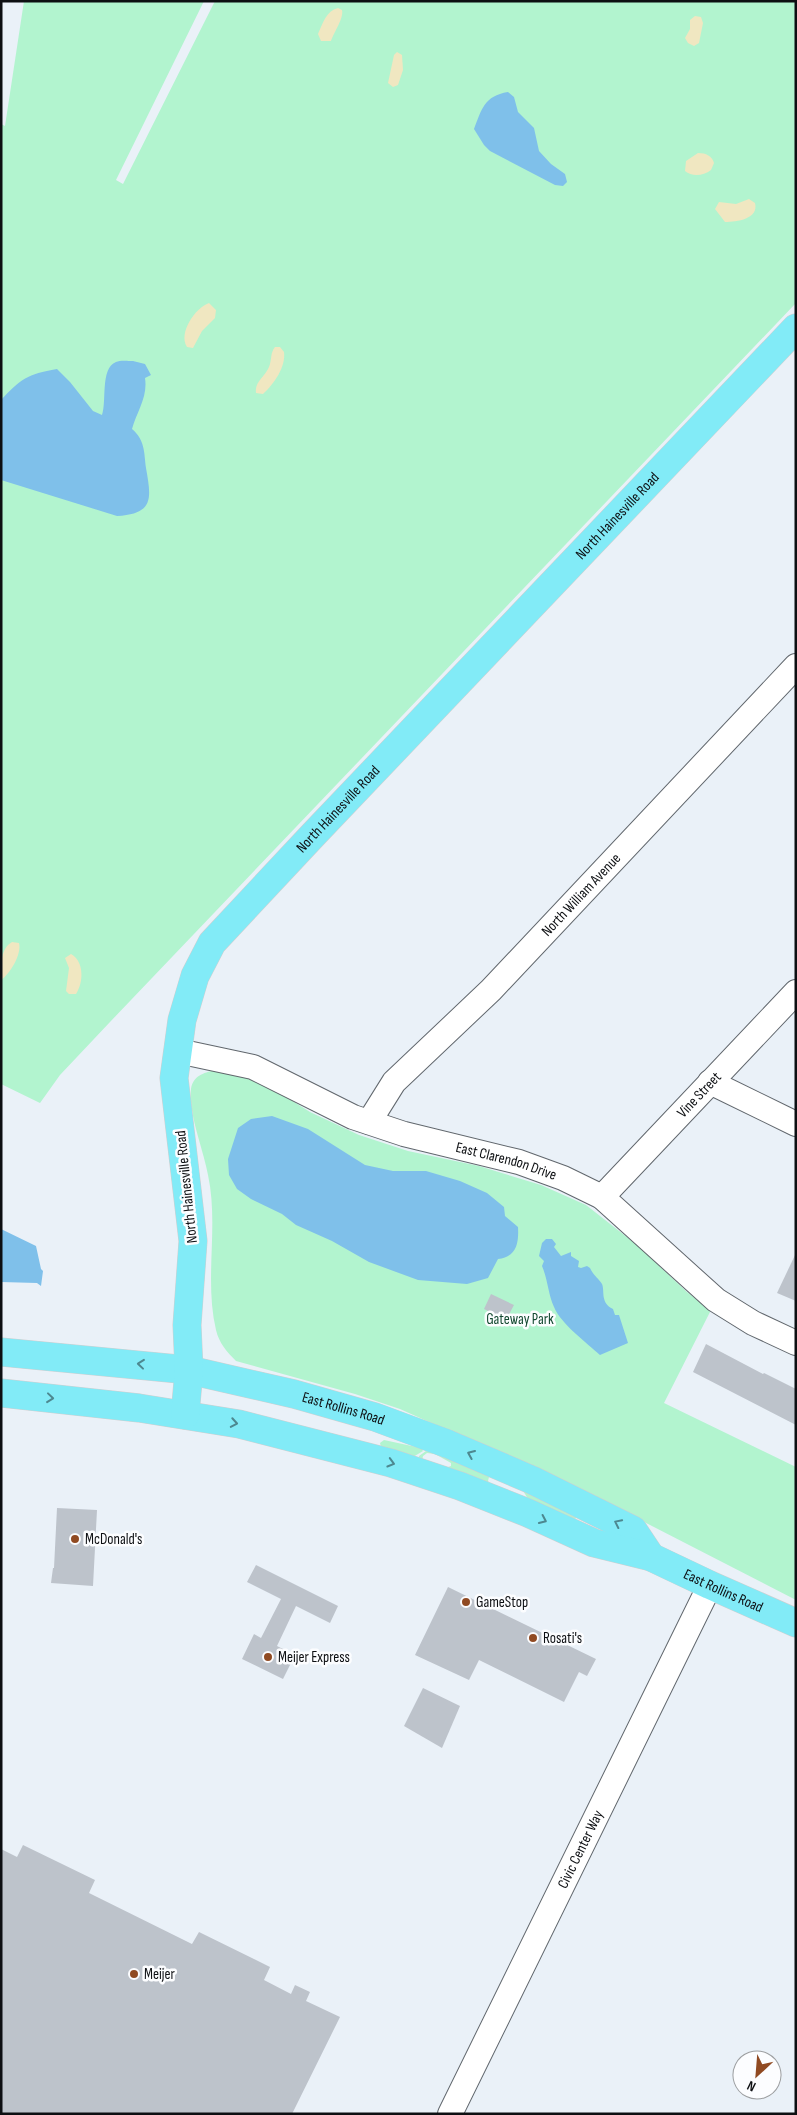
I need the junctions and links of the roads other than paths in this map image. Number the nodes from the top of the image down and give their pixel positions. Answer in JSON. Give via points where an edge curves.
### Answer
{"nodes":[{"id":1,"x":796,"y":328,"type":"edge"},
{"id":2,"x":796,"y":666,"type":"edge"},
{"id":3,"x":786,"y":691,"type":"edge"},
{"id":4,"x":796,"y":992,"type":"edge"},
{"id":5,"x":178,"y":1051,"type":"junction"},
{"id":6,"x":710,"y":1082,"type":"junction"},
{"id":7,"x":368,"y":1122,"type":"junction"},
{"id":8,"x":796,"y":1124,"type":"edge"},
{"id":9,"x":602,"y":1197,"type":"junction"},
{"id":10,"x":796,"y":1343,"type":"edge"},
{"id":11,"x":1,"y":1352,"type":"edge"},
{"id":12,"x":190,"y":1370,"type":"junction"},
{"id":13,"x":1,"y":1393,"type":"edge"},
{"id":14,"x":185,"y":1415,"type":"junction"},
{"id":15,"x":651,"y":1557,"type":"junction"},
{"id":16,"x":710,"y":1585,"type":"junction"},
{"id":17,"x":796,"y":1623,"type":"edge"},
{"id":18,"x":450,"y":2114,"type":"edge"}],
"edges":[{"from":1,"to":5,"type":"main road","name":"North Hainesville Road","via":[[212,944],[195,976],[182,1020]]},
{"from":2,"to":3,"type":"street","name":"North William Avenue"},
{"from":3,"to":7,"type":"street","name":"North William Avenue","via":[[491,990],[394,1082]]},
{"from":4,"to":6,"type":"street","name":"Vine Street"},
{"from":5,"to":7,"type":"street","name":"East Clarendon Drive","via":[[252,1067]]},
{"from":5,"to":12,"type":"main road","name":"North Hainesville Road","via":[[174,1078],[193,1241],[187,1325]]},
{"from":6,"to":8,"type":"street"},
{"from":6,"to":9,"type":"street","name":"Vine Street"},
{"from":7,"to":9,"type":"street","name":"East Clarendon Drive","via":[[519,1162]]},
{"from":9,"to":10,"type":"street","name":"East Clarendon Drive","via":[[716,1300],[753,1323]]},
{"from":12,"to":11,"type":"main road","name":"East Rollins Road","one_way":true},
{"from":12,"to":14,"type":"main road","name":"North Hainesville Road"},
{"from":15,"to":12,"type":"main road","name":"East Rollins Road","one_way":true,"via":[[633,1530],[532,1480],[448,1444],[352,1410]]},
{"from":13,"to":14,"type":"main road","name":"East Rollins Road","one_way":true},
{"from":14,"to":15,"type":"main road","name":"East Rollins Road","one_way":true,"via":[[239,1424],[391,1463],[528,1513],[594,1544]]},
{"from":15,"to":16,"type":"main road","name":"East Rollins Road"},
{"from":16,"to":17,"type":"main road","name":"East Rollins Road"},
{"from":16,"to":18,"type":"street","name":"Civic Center Way"}]}
